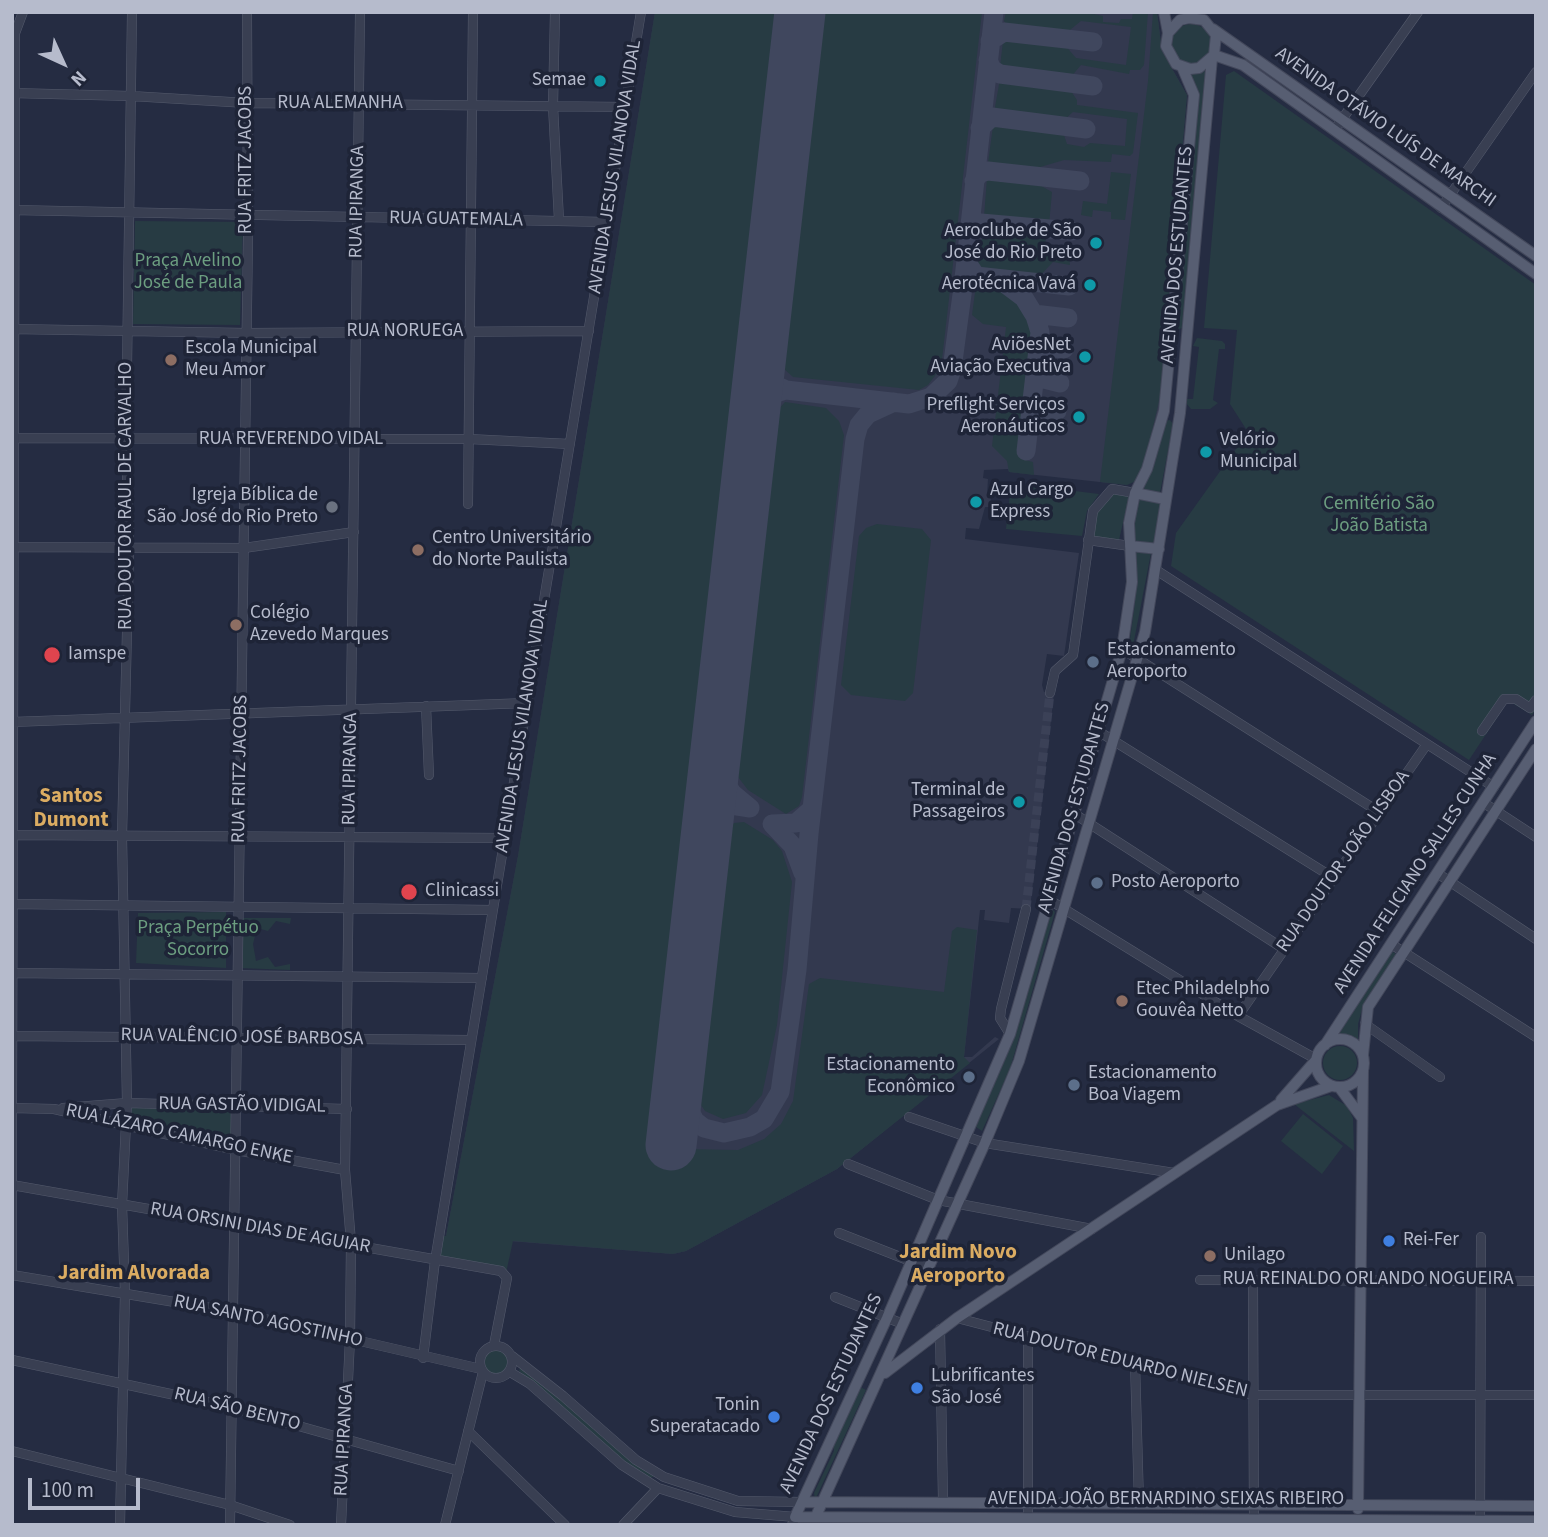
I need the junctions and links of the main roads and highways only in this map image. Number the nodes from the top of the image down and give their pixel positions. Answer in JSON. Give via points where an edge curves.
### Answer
{"nodes":[{"id":1,"x":1164,"y":12,"type":"edge"},
{"id":2,"x":1195,"y":15,"type":"edge"},
{"id":3,"x":1213,"y":29,"type":"junction"},
{"id":4,"x":1168,"y":33,"type":"junction"},
{"id":5,"x":1213,"y":57,"type":"junction"},
{"id":6,"x":1182,"y":67,"type":"junction"},
{"id":7,"x":1509,"y":237,"type":"junction"},
{"id":8,"x":1500,"y":249,"type":"junction"},
{"id":9,"x":1536,"y":256,"type":"edge"},
{"id":10,"x":1536,"y":274,"type":"edge"},
{"id":11,"x":1171,"y":333,"type":"junction"},
{"id":12,"x":1188,"y":335,"type":"junction"},
{"id":13,"x":1164,"y":411,"type":"junction"},
{"id":14,"x":1180,"y":413,"type":"junction"},
{"id":15,"x":1135,"y":493,"type":"junction"},
{"id":16,"x":1165,"y":499,"type":"junction"},
{"id":17,"x":1130,"y":546,"type":"junction"},
{"id":18,"x":1159,"y":549,"type":"junction"},
{"id":19,"x":1536,"y":721,"type":"edge"},
{"id":20,"x":1532,"y":736,"type":"edge"},
{"id":21,"x":1536,"y":749,"type":"edge"},
{"id":22,"x":1325,"y":1045,"type":"junction"},
{"id":23,"x":1363,"y":1055,"type":"junction"},
{"id":24,"x":1316,"y":1059,"type":"junction"},
{"id":25,"x":1363,"y":1071,"type":"junction"},
{"id":26,"x":1335,"y":1086,"type":"junction"},
{"id":27,"x":1277,"y":1105,"type":"junction"},
{"id":28,"x":1362,"y":1118,"type":"junction"},
{"id":29,"x":894,"y":1342,"type":"junction"},
{"id":30,"x":922,"y":1342,"type":"junction"},
{"id":31,"x":858,"y":1381,"type":"junction"},
{"id":32,"x":877,"y":1383,"type":"junction"},
{"id":33,"x":802,"y":1502,"type":"junction"},
{"id":34,"x":822,"y":1503,"type":"junction"},
{"id":35,"x":1358,"y":1504,"type":"junction"},
{"id":36,"x":1536,"y":1506,"type":"edge"},
{"id":37,"x":814,"y":1520,"type":"edge"},
{"id":38,"x":914,"y":1520,"type":"edge"},
{"id":39,"x":794,"y":1521,"type":"edge"},
{"id":40,"x":1028,"y":1521,"type":"edge"},
{"id":41,"x":1137,"y":1521,"type":"edge"},
{"id":42,"x":1254,"y":1521,"type":"edge"},
{"id":43,"x":1536,"y":1521,"type":"edge"},
{"id":44,"x":1358,"y":1522,"type":"edge"},
{"id":45,"x":1442,"y":1523,"type":"edge"},
{"id":46,"x":1517,"y":1523,"type":"edge"}],
"edges":[{"from":1,"to":4,"type":"main road"},
{"from":2,"to":3,"type":"main road"},
{"from":2,"to":4,"type":"main road","via":[[1180,20]]},
{"from":3,"to":5,"type":"main road","via":[[1217,42]]},
{"from":3,"to":7,"type":"main road","name":"AVENIDA OTÁVIO LUÍS DE MARCHI"},
{"from":4,"to":6,"type":"main road","via":[[1168,53]]},
{"from":5,"to":6,"type":"main road","via":[[1199,68]]},
{"from":5,"to":8,"type":"main road","name":"AVENIDA OTÁVIO LUÍS DE MARCHI","via":[[1243,65]]},
{"from":5,"to":12,"type":"main road","name":"AVENIDA DOS ESTUDANTES"},
{"from":6,"to":11,"type":"main road","name":"AVENIDA DOS ESTUDANTES","via":[[1194,95]]},
{"from":7,"to":8,"type":"main road"},
{"from":7,"to":9,"type":"main road","name":"AVENIDA OTÁVIO LUÍS DE MARCHI"},
{"from":8,"to":10,"type":"main road","name":"AVENIDA OTÁVIO LUÍS DE MARCHI"},
{"from":11,"to":12,"type":"main road"},
{"from":11,"to":13,"type":"main road","name":"AVENIDA DOS ESTUDANTES"},
{"from":12,"to":14,"type":"main road","name":"AVENIDA DOS ESTUDANTES"},
{"from":13,"to":14,"type":"main road"},
{"from":13,"to":15,"type":"main road","name":"AVENIDA DOS ESTUDANTES"},
{"from":14,"to":16,"type":"main road","name":"AVENIDA DOS ESTUDANTES"},
{"from":15,"to":16,"type":"main road"},
{"from":15,"to":17,"type":"main road","name":"AVENIDA DOS ESTUDANTES"},
{"from":16,"to":18,"type":"main road","name":"AVENIDA DOS ESTUDANTES"},
{"from":17,"to":18,"type":"main road"},
{"from":17,"to":31,"type":"main road","name":"AVENIDA DOS ESTUDANTES","via":[[1132,582],[1122,649],[1010,1034]]},
{"from":18,"to":29,"type":"main road","name":"AVENIDA DOS ESTUDANTES","via":[[1137,658],[1019,1061]]},
{"from":19,"to":20,"type":"main road","name":"AVENIDA FELICIANO SALLES CUNHA"},
{"from":20,"to":22,"type":"main road","name":"AVENIDA FELICIANO SALLES CUNHA"},
{"from":21,"to":23,"type":"main road","name":"AVENIDA FELICIANO SALLES CUNHA","via":[[1368,1007]]},
{"from":22,"to":23,"type":"main road","via":[[1346,1040]]},
{"from":22,"to":24,"type":"main road"},
{"from":23,"to":25,"type":"main road"},
{"from":24,"to":26,"type":"main road","via":[[1319,1075]]},
{"from":24,"to":27,"type":"main road"},
{"from":25,"to":26,"type":"main road","via":[[1354,1083]]},
{"from":25,"to":28,"type":"main road"},
{"from":26,"to":27,"type":"main road"},
{"from":26,"to":28,"type":"main road"},
{"from":27,"to":30,"type":"main road"},
{"from":28,"to":35,"type":"main road"},
{"from":29,"to":30,"type":"main road","via":[[907,1348]]},
{"from":29,"to":32,"type":"main road","name":"AVENIDA DOS ESTUDANTES"},
{"from":30,"to":32,"type":"main road"},
{"from":31,"to":32,"type":"main road"},
{"from":31,"to":33,"type":"main road","name":"AVENIDA DOS ESTUDANTES"},
{"from":32,"to":34,"type":"main road","name":"AVENIDA DOS ESTUDANTES"},
{"from":33,"to":34,"type":"main road","name":"AVENIDA JOÃO BERNARDINO SEIXAS RIBEIRO"},
{"from":33,"to":39,"type":"main road","name":"AVENIDA DOS ESTUDANTES"},
{"from":34,"to":35,"type":"main road","name":"AVENIDA JOÃO BERNARDINO SEIXAS RIBEIRO"},
{"from":34,"to":37,"type":"main road","name":"AVENIDA DOS ESTUDANTES"},
{"from":35,"to":36,"type":"main road","name":"AVENIDA JOÃO BERNARDINO SEIXAS RIBEIRO"},
{"from":35,"to":44,"type":"main road"},
{"from":37,"to":38,"type":"main road","name":"AVENIDA JOÃO BERNARDINO SEIXAS RIBEIRO"},
{"from":37,"to":39,"type":"main road","name":"AVENIDA JOÃO BERNARDINO SEIXAS RIBEIRO"},
{"from":38,"to":40,"type":"main road","name":"AVENIDA JOÃO BERNARDINO SEIXAS RIBEIRO"},
{"from":40,"to":41,"type":"main road","name":"AVENIDA JOÃO BERNARDINO SEIXAS RIBEIRO"},
{"from":41,"to":42,"type":"main road","name":"AVENIDA JOÃO BERNARDINO SEIXAS RIBEIRO"},
{"from":42,"to":44,"type":"main road","name":"AVENIDA JOÃO BERNARDINO SEIXAS RIBEIRO"},
{"from":43,"to":46,"type":"main road","name":"AVENIDA JOÃO BERNARDINO SEIXAS RIBEIRO"},
{"from":44,"to":45,"type":"main road","name":"AVENIDA JOÃO BERNARDINO SEIXAS RIBEIRO"},
{"from":45,"to":46,"type":"main road","name":"AVENIDA JOÃO BERNARDINO SEIXAS RIBEIRO"}]}
